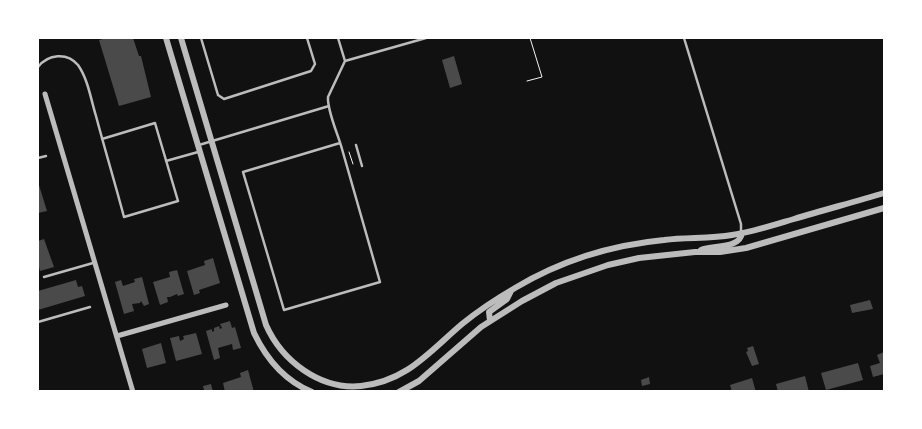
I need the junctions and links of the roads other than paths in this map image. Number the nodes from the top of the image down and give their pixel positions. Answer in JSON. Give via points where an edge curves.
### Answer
{"nodes":[{"id":1,"x":166,"y":38,"type":"edge"},
{"id":2,"x":180,"y":38,"type":"edge"},
{"id":3,"x":201,"y":38,"type":"edge"},
{"id":4,"x":307,"y":38,"type":"edge"},
{"id":5,"x":338,"y":38,"type":"edge"},
{"id":6,"x":426,"y":38,"type":"edge"},
{"id":7,"x":684,"y":38,"type":"edge"},
{"id":8,"x":345,"y":61,"type":"junction"},
{"id":9,"x":38,"y":66,"type":"edge"},
{"id":10,"x":45,"y":94,"type":"dead end"},
{"id":11,"x":329,"y":106,"type":"junction"},
{"id":12,"x":102,"y":139,"type":"junction"},
{"id":13,"x":212,"y":141,"type":"junction"},
{"id":14,"x":340,"y":143,"type":"junction"},
{"id":15,"x":356,"y":145,"type":"dead end"},
{"id":16,"x":198,"y":148,"type":"junction"},
{"id":17,"x":46,"y":156,"type":"dead end"},
{"id":18,"x":38,"y":158,"type":"edge"},
{"id":19,"x":166,"y":161,"type":"junction"},
{"id":20,"x":362,"y":166,"type":"dead end"},
{"id":21,"x":884,"y":193,"type":"edge"},
{"id":22,"x":884,"y":208,"type":"edge"},
{"id":23,"x":742,"y":233,"type":"junction"},
{"id":24,"x":695,"y":252,"type":"junction"},
{"id":25,"x":95,"y":262,"type":"junction"},
{"id":26,"x":44,"y":276,"type":"dead end"},
{"id":27,"x":511,"y":290,"type":"junction"},
{"id":28,"x":226,"y":305,"type":"dead end"},
{"id":29,"x":90,"y":307,"type":"dead end"},
{"id":30,"x":490,"y":321,"type":"junction"},
{"id":31,"x":38,"y":322,"type":"edge"},
{"id":32,"x":117,"y":336,"type":"junction"},
{"id":33,"x":310,"y":390,"type":"edge"},
{"id":34,"x":133,"y":392,"type":"edge"},
{"id":35,"x":399,"y":392,"type":"edge"}],
"edges":[{"from":1,"to":16,"type":"street"},
{"from":2,"to":13,"type":"street"},
{"from":3,"to":4,"type":"lane","via":[[219,96],[224,99],[311,71],[315,64]]},
{"from":5,"to":8,"type":"lane"},
{"from":6,"to":8,"type":"lane"},
{"from":7,"to":23,"type":"lane"},
{"from":8,"to":11,"type":"lane","via":[[328,97]]},
{"from":9,"to":12,"type":"lane","via":[[54,56],[76,63],[86,84]]},
{"from":10,"to":25,"type":"street"},
{"from":11,"to":13,"type":"lane"},
{"from":11,"to":14,"type":"lane"},
{"from":12,"to":19,"type":"lane","via":[[155,123]]},
{"from":12,"to":19,"type":"lane","via":[[124,217],[178,201]]},
{"from":13,"to":16,"type":"lane"},
{"from":13,"to":27,"type":"street","via":[[266,324],[283,352],[313,375],[353,386],[375,384],[396,377],[487,305]]},
{"from":14,"to":14,"type":"lane","via":[[243,172],[284,310],[380,282]]},
{"from":15,"to":20,"type":"lane"},
{"from":16,"to":19,"type":"lane"},
{"from":16,"to":33,"type":"street","via":[[256,336],[272,363]]},
{"from":17,"to":18,"type":"lane"},
{"from":21,"to":23,"type":"street"},
{"from":22,"to":24,"type":"street","via":[[746,248]]},
{"from":23,"to":24,"type":"street","via":[[738,243]]},
{"from":23,"to":27,"type":"street","via":[[663,240],[611,249],[564,264]]},
{"from":24,"to":30,"type":"street","via":[[639,258],[594,269],[547,287]]},
{"from":25,"to":26,"type":"lane"},
{"from":25,"to":32,"type":"street"},
{"from":27,"to":30,"type":"street","via":[[507,299],[489,312]]},
{"from":28,"to":32,"type":"street"},
{"from":29,"to":31,"type":"lane"},
{"from":30,"to":35,"type":"street","via":[[419,381]]},
{"from":32,"to":34,"type":"street"}]}
